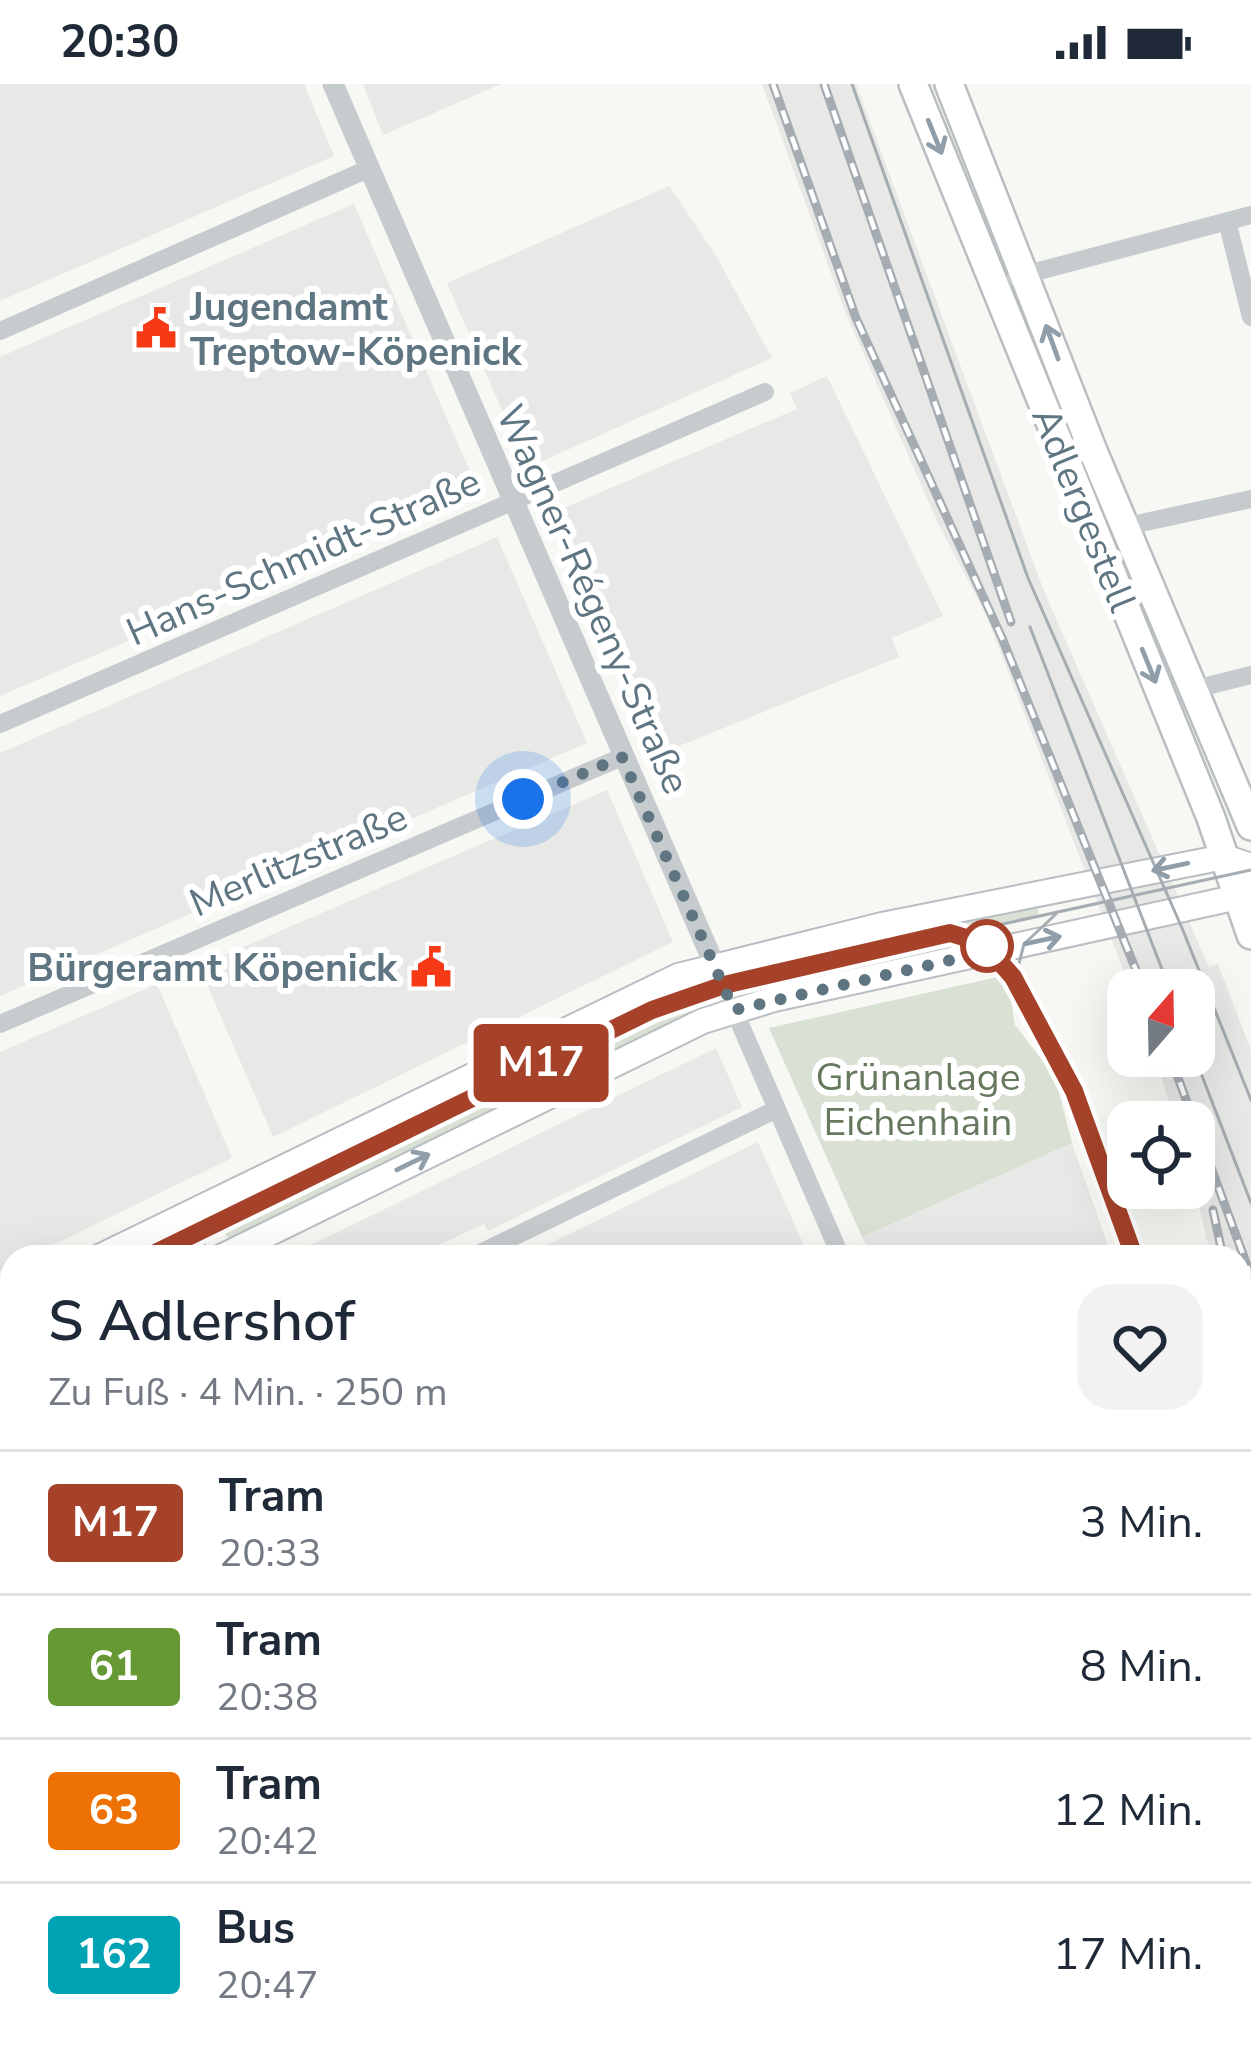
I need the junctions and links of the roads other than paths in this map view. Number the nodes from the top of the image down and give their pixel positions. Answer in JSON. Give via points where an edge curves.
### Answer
{"nodes":[{"id":1,"x":333,"y":84,"type":"edge"},
{"id":2,"x":914,"y":84,"type":"edge"},
{"id":3,"x":950,"y":84,"type":"edge"},
{"id":4,"x":368,"y":169,"type":"junction"},
{"id":5,"x":1251,"y":215,"type":"edge"},
{"id":6,"x":1228,"y":221,"type":"junction"},
{"id":7,"x":1027,"y":274,"type":"junction"},
{"id":8,"x":995,"y":285,"type":"junction"},
{"id":9,"x":1251,"y":317,"type":"edge"},
{"id":10,"x":0,"y":331,"type":"edge"},
{"id":11,"x":765,"y":392,"type":"dead end"},
{"id":12,"x":1251,"y":499,"type":"edge"},
{"id":13,"x":512,"y":501,"type":"junction"},
{"id":14,"x":1123,"y":527,"type":"junction"},
{"id":15,"x":1251,"y":674,"type":"edge"},
{"id":16,"x":1195,"y":689,"type":"junction"},
{"id":17,"x":0,"y":724,"type":"edge"},
{"id":18,"x":622,"y":757,"type":"junction"},
{"id":19,"x":1251,"y":826,"type":"edge"},
{"id":20,"x":1224,"y":857,"type":"junction"},
{"id":21,"x":1251,"y":866,"type":"edge"},
{"id":22,"x":1245,"y":891,"type":"edge"},
{"id":23,"x":1251,"y":935,"type":"edge"},
{"id":24,"x":714,"y":964,"type":"junction"},
{"id":25,"x":734,"y":1010,"type":"junction"},
{"id":26,"x":0,"y":1024,"type":"edge"},
{"id":27,"x":775,"y":1110,"type":"junction"},
{"id":28,"x":181,"y":1217,"type":"junction"},
{"id":29,"x":124,"y":1245,"type":"edge"},
{"id":30,"x":195,"y":1245,"type":"edge"},
{"id":31,"x":246,"y":1245,"type":"edge"},
{"id":32,"x":497,"y":1245,"type":"edge"},
{"id":33,"x":836,"y":1245,"type":"edge"}],
"edges":[{"from":1,"to":4,"type":"street","name":"Wagner-Régeny-Straße"},
{"from":2,"to":8,"type":"main road","name":"Adlergestell","one_way":true},
{"from":3,"to":7,"type":"main road","name":"Adlergestell"},
{"from":4,"to":10,"type":"street"},
{"from":4,"to":13,"type":"street","name":"Wagner-Régeny-Straße"},
{"from":5,"to":6,"type":"street"},
{"from":6,"to":7,"type":"street"},
{"from":6,"to":9,"type":"street"},
{"from":7,"to":8,"type":"street"},
{"from":14,"to":7,"type":"main road","name":"Adlergestell","one_way":true},
{"from":8,"to":20,"type":"main road","name":"Adlergestell","one_way":true},
{"from":11,"to":13,"type":"street","name":"Hans-Schmidt-Straße"},
{"from":12,"to":14,"type":"street"},
{"from":13,"to":17,"type":"street","name":"Hans-Schmidt-Straße"},
{"from":13,"to":18,"type":"street","name":"Wagner-Régeny-Straße"},
{"from":14,"to":16,"type":"main road","name":"Adlergestell"},
{"from":15,"to":16,"type":"street"},
{"from":16,"to":19,"type":"main road","name":"Adlergestell"},
{"from":18,"to":24,"type":"street","name":"Wagner-Régeny-Straße"},
{"from":18,"to":26,"type":"street","name":"Merlitzstraße"},
{"from":20,"to":21,"type":"main road"},
{"from":20,"to":22,"type":"main road","name":"Adlergestell"},
{"from":20,"to":24,"type":"main road","one_way":true},
{"from":22,"to":23,"type":"main road","name":"Adlergestell"},
{"from":25,"to":22,"type":"main road","one_way":true},
{"from":24,"to":25,"type":"street","name":"Wagner-Régeny-Straße"},
{"from":24,"to":28,"type":"main road"},
{"from":25,"to":27,"type":"street"},
{"from":31,"to":25,"type":"main road","one_way":true},
{"from":27,"to":32,"type":"street"},
{"from":27,"to":33,"type":"street"},
{"from":28,"to":29,"type":"main road"},
{"from":28,"to":30,"type":"street"}]}
